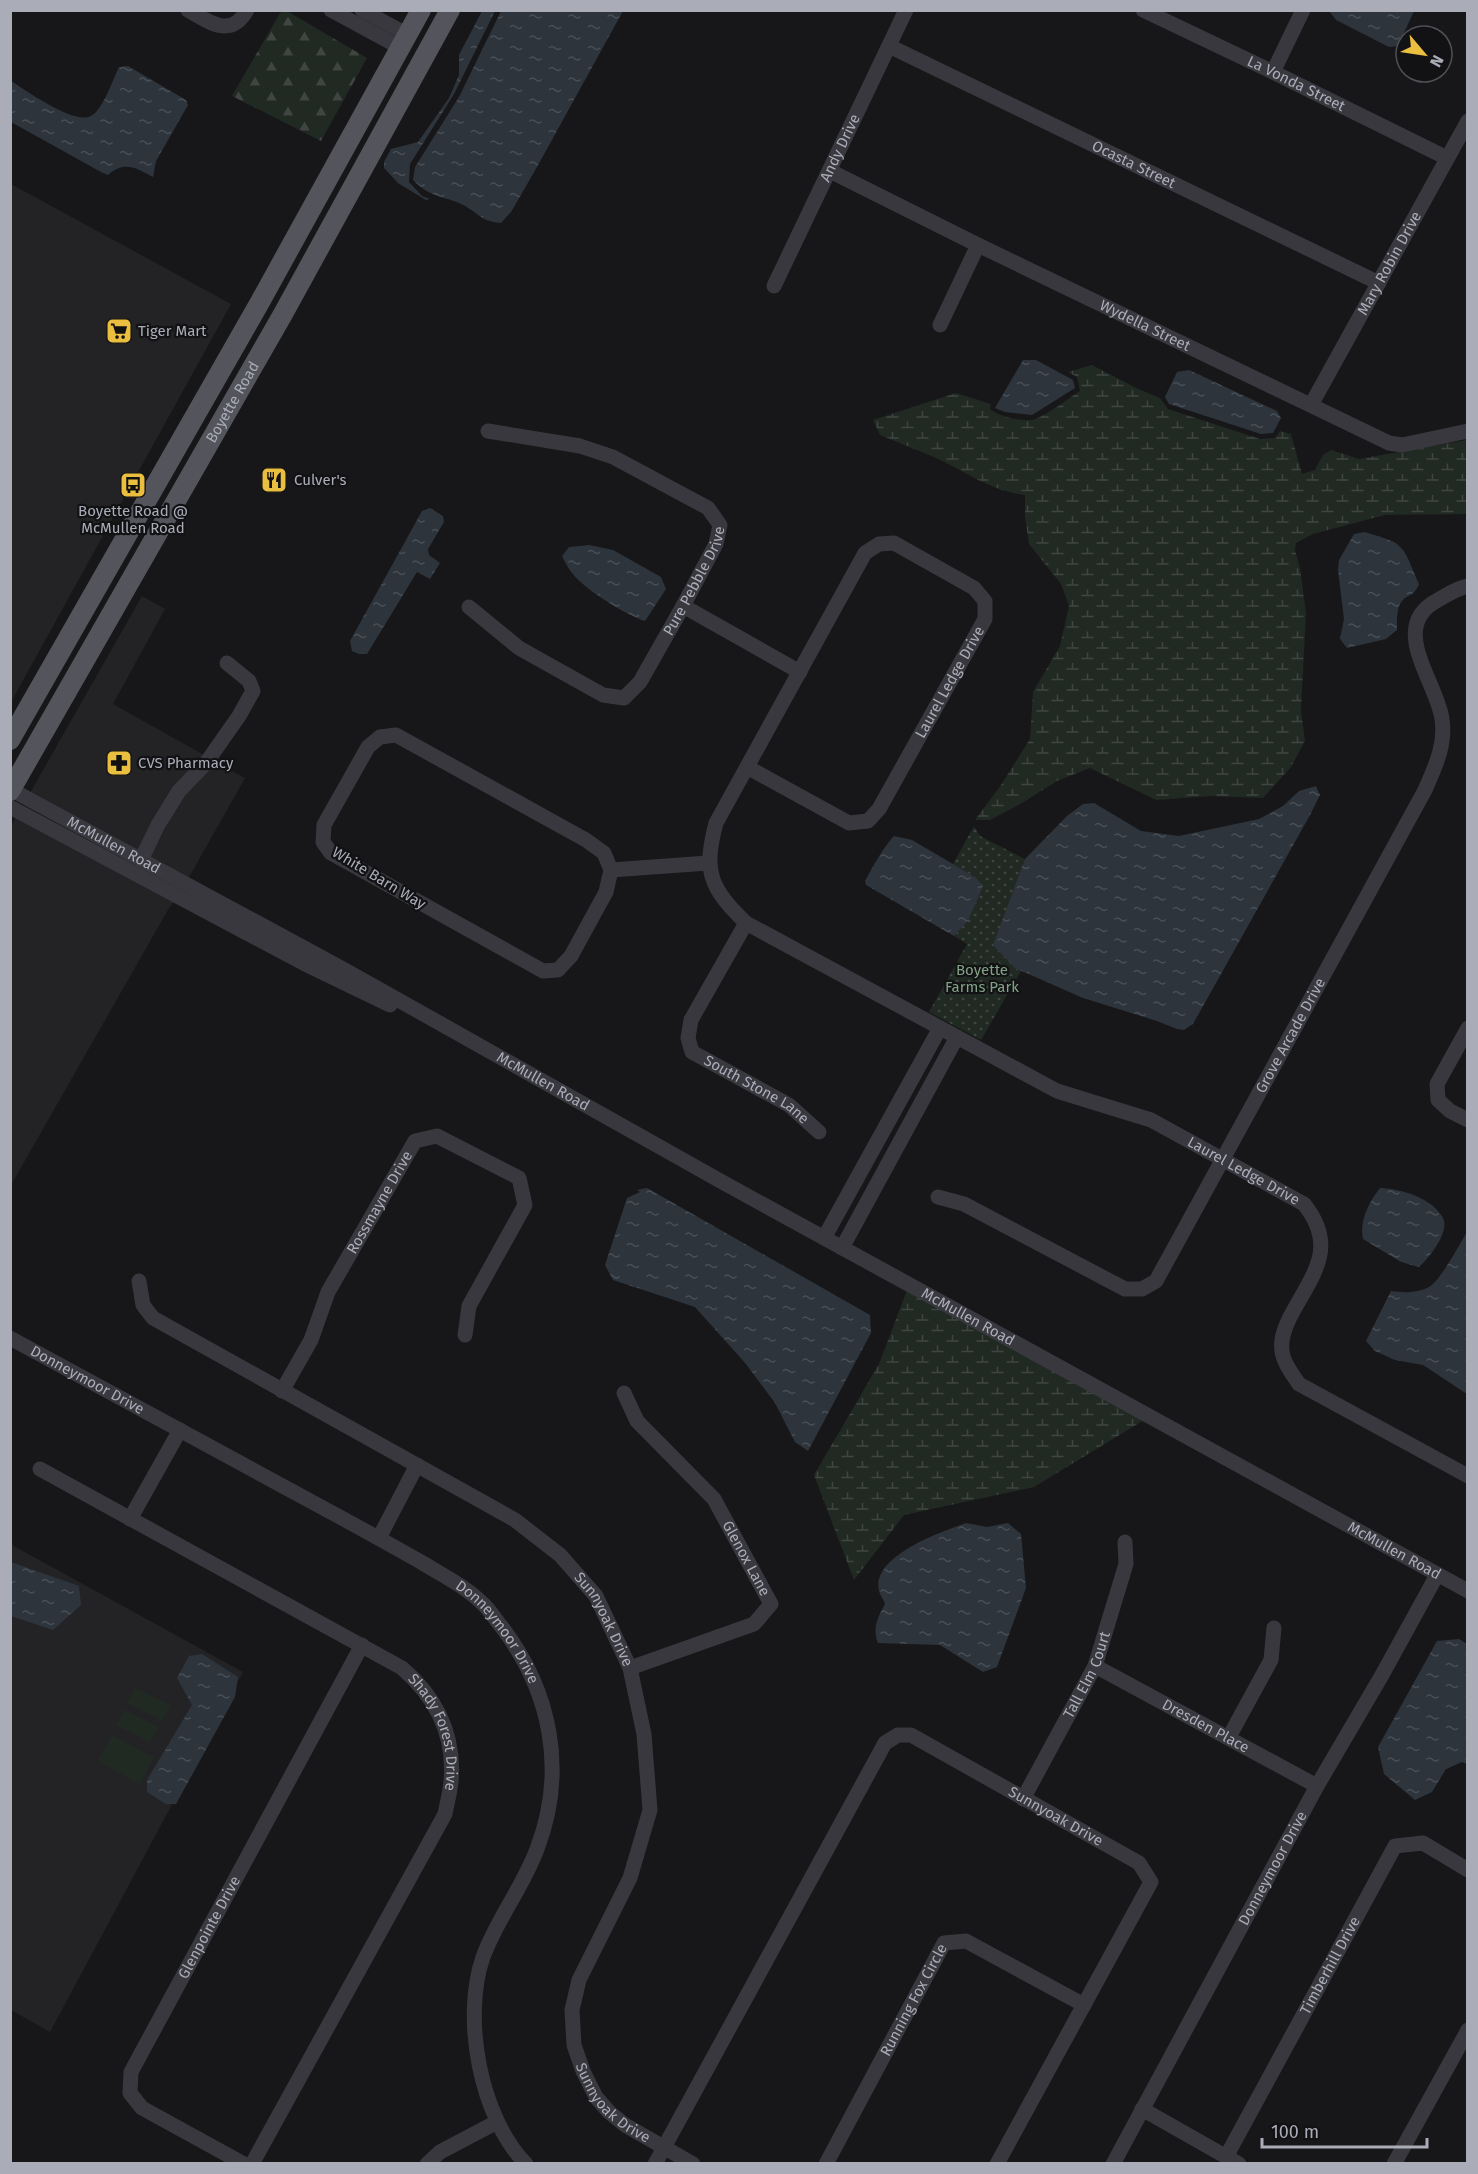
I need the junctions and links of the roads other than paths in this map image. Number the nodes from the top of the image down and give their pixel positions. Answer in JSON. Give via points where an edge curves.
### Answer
{"nodes":[{"id":1,"x":188,"y":10,"type":"edge"},
{"id":2,"x":247,"y":10,"type":"edge"},
{"id":3,"x":331,"y":10,"type":"edge"},
{"id":4,"x":363,"y":10,"type":"edge"},
{"id":5,"x":421,"y":10,"type":"edge"},
{"id":6,"x":450,"y":10,"type":"edge"},
{"id":7,"x":906,"y":10,"type":"edge"},
{"id":8,"x":1143,"y":10,"type":"edge"},
{"id":9,"x":1303,"y":10,"type":"edge"},
{"id":10,"x":405,"y":41,"type":"junction"},
{"id":11,"x":888,"y":46,"type":"junction"},
{"id":12,"x":1273,"y":72,"type":"junction"},
{"id":13,"x":1467,"y":121,"type":"edge"},
{"id":14,"x":1447,"y":158,"type":"junction"},
{"id":15,"x":830,"y":171,"type":"junction"},
{"id":16,"x":353,"y":187,"type":"junction"},
{"id":17,"x":978,"y":245,"type":"junction"},
{"id":18,"x":1379,"y":283,"type":"junction"},
{"id":19,"x":774,"y":286,"type":"dead end"},
{"id":20,"x":940,"y":325,"type":"dead end"},
{"id":21,"x":234,"y":399,"type":"junction"},
{"id":22,"x":1311,"y":405,"type":"junction"},
{"id":23,"x":194,"y":417,"type":"junction"},
{"id":24,"x":488,"y":431,"type":"dead end"},
{"id":25,"x":1467,"y":431,"type":"edge"},
{"id":26,"x":148,"y":551,"type":"junction"},
{"id":27,"x":1467,"y":586,"type":"edge"},
{"id":28,"x":683,"y":606,"type":"junction"},
{"id":29,"x":469,"y":607,"type":"dead end"},
{"id":30,"x":227,"y":663,"type":"dead end"},
{"id":31,"x":800,"y":672,"type":"junction"},
{"id":32,"x":10,"y":740,"type":"edge"},
{"id":33,"x":747,"y":767,"type":"junction"},
{"id":34,"x":11,"y":794,"type":"edge"},
{"id":35,"x":141,"y":860,"type":"junction"},
{"id":36,"x":708,"y":863,"type":"junction"},
{"id":37,"x":611,"y":870,"type":"junction"},
{"id":38,"x":746,"y":923,"type":"junction"},
{"id":39,"x":363,"y":987,"type":"junction"},
{"id":40,"x":940,"y":1028,"type":"junction"},
{"id":41,"x":1467,"y":1028,"type":"edge"},
{"id":42,"x":957,"y":1037,"type":"junction"},
{"id":43,"x":1467,"y":1120,"type":"edge"},
{"id":44,"x":819,"y":1132,"type":"dead end"},
{"id":45,"x":1222,"y":1158,"type":"junction"},
{"id":46,"x":938,"y":1197,"type":"dead end"},
{"id":47,"x":824,"y":1238,"type":"junction"},
{"id":48,"x":842,"y":1248,"type":"junction"},
{"id":49,"x":139,"y":1281,"type":"dead end"},
{"id":50,"x":465,"y":1335,"type":"dead end"},
{"id":51,"x":10,"y":1338,"type":"edge"},
{"id":52,"x":282,"y":1391,"type":"junction"},
{"id":53,"x":624,"y":1393,"type":"dead end"},
{"id":54,"x":180,"y":1430,"type":"junction"},
{"id":55,"x":417,"y":1465,"type":"junction"},
{"id":56,"x":40,"y":1469,"type":"dead end"},
{"id":57,"x":1467,"y":1476,"type":"edge"},
{"id":58,"x":130,"y":1519,"type":"junction"},
{"id":59,"x":379,"y":1538,"type":"junction"},
{"id":60,"x":1125,"y":1542,"type":"dead end"},
{"id":61,"x":1437,"y":1575,"type":"junction"},
{"id":62,"x":1467,"y":1591,"type":"edge"},
{"id":63,"x":1274,"y":1628,"type":"dead end"},
{"id":64,"x":362,"y":1645,"type":"junction"},
{"id":65,"x":1095,"y":1666,"type":"junction"},
{"id":66,"x":630,"y":1668,"type":"junction"},
{"id":67,"x":1229,"y":1737,"type":"junction"},
{"id":68,"x":1317,"y":1786,"type":"junction"},
{"id":69,"x":1023,"y":1799,"type":"junction"},
{"id":70,"x":1467,"y":1870,"type":"edge"},
{"id":71,"x":1084,"y":2005,"type":"junction"},
{"id":72,"x":1467,"y":2030,"type":"edge"},
{"id":73,"x":1142,"y":2109,"type":"junction"},
{"id":74,"x":497,"y":2122,"type":"junction"},
{"id":75,"x":664,"y":2147,"type":"junction"},
{"id":76,"x":1232,"y":2160,"type":"edge"},
{"id":77,"x":244,"y":2163,"type":"edge"},
{"id":78,"x":252,"y":2163,"type":"edge"},
{"id":79,"x":427,"y":2163,"type":"edge"},
{"id":80,"x":526,"y":2163,"type":"edge"},
{"id":81,"x":655,"y":2163,"type":"edge"},
{"id":82,"x":693,"y":2163,"type":"edge"},
{"id":83,"x":826,"y":2163,"type":"edge"},
{"id":84,"x":997,"y":2163,"type":"edge"},
{"id":85,"x":1113,"y":2163,"type":"edge"},
{"id":86,"x":1394,"y":2163,"type":"edge"}],
"edges":[{"from":1,"to":2,"type":"street","via":[[221,26],[238,22]]},
{"from":3,"to":10,"type":"street"},
{"from":4,"to":10,"type":"street"},
{"from":5,"to":10,"type":"main road","name":"Boyette Road"},
{"from":6,"to":16,"type":"main road","name":"Boyette Road"},
{"from":7,"to":11,"type":"street","name":"Andy Drive"},
{"from":8,"to":12,"type":"street","name":"La Vonda Street"},
{"from":9,"to":12,"type":"street"},
{"from":10,"to":16,"type":"main road","via":[[399,78],[354,160]]},
{"from":10,"to":23,"type":"main road","name":"Boyette Road"},
{"from":11,"to":15,"type":"street","name":"Andy Drive"},
{"from":11,"to":18,"type":"street","name":"Ocasta Street"},
{"from":12,"to":14,"type":"street","name":"La Vonda Street"},
{"from":13,"to":14,"type":"street","name":"Mary Robin Drive"},
{"from":14,"to":18,"type":"street","name":"Mary Robin Drive"},
{"from":15,"to":17,"type":"street","name":"Wydella Street"},
{"from":15,"to":19,"type":"street","name":"Andy Drive"},
{"from":16,"to":21,"type":"main road","name":"Boyette Road"},
{"from":17,"to":20,"type":"street"},
{"from":17,"to":22,"type":"street","name":"Wydella Street"},
{"from":18,"to":22,"type":"street","name":"Mary Robin Drive"},
{"from":21,"to":23,"type":"main road"},
{"from":21,"to":26,"type":"main road","name":"Boyette Road"},
{"from":22,"to":25,"type":"street","name":"Wydella Street","via":[[1389,443],[1402,445]]},
{"from":23,"to":26,"type":"main road","via":[[197,437],[158,507]]},
{"from":23,"to":32,"type":"main road","name":"Boyette Road"},
{"from":24,"to":28,"type":"street","name":"Pure Pebble Drive","via":[[579,446],[613,457],[708,508],[720,525],[716,544]]},
{"from":26,"to":34,"type":"main road","name":"Boyette Road"},
{"from":27,"to":45,"type":"street","name":"Grove Arcade Drive","via":[[1429,604],[1415,633],[1418,657],[1443,720],[1442,752],[1425,790]]},
{"from":28,"to":29,"type":"street","name":"Pure Pebble Drive","via":[[640,682],[624,698],[603,695],[519,648]]},
{"from":28,"to":31,"type":"street"},
{"from":30,"to":35,"type":"street","via":[[249,681],[254,691],[206,763],[175,797]]},
{"from":31,"to":33,"type":"street","name":"Laurel Ledge Drive"},
{"from":31,"to":33,"type":"street","name":"Laurel Ledge Drive","via":[[865,553],[879,544],[894,543],[974,588],[985,601],[985,619],[879,809],[868,821],[849,823]]},
{"from":33,"to":36,"type":"street","name":"Laurel Ledge Drive","via":[[716,823]]},
{"from":34,"to":35,"type":"street","name":"McMullen Road"},
{"from":34,"to":39,"type":"street","name":"McMullen Road"},
{"from":35,"to":39,"type":"street","name":"McMullen Road"},
{"from":36,"to":37,"type":"street"},
{"from":36,"to":38,"type":"street","name":"Laurel Ledge Drive","via":[[726,903]]},
{"from":37,"to":37,"type":"street","name":"White Barn Way","via":[[606,892],[571,956],[558,970],[543,971],[331,853],[323,842],[324,825],[368,747],[380,737],[396,735],[586,840],[604,853]]},
{"from":38,"to":40,"type":"street","name":"Laurel Ledge Drive"},
{"from":38,"to":44,"type":"street","name":"South Stone Lane","via":[[691,1020],[687,1038],[692,1052],[789,1105]]},
{"from":39,"to":47,"type":"street","name":"McMullen Road"},
{"from":40,"to":42,"type":"street","name":"Laurel Ledge Drive"},
{"from":40,"to":47,"type":"street"},
{"from":41,"to":43,"type":"street","via":[[1437,1084],[1438,1100]]},
{"from":42,"to":45,"type":"street","name":"Laurel Ledge Drive","via":[[1057,1091],[1151,1120]]},
{"from":42,"to":48,"type":"street"},
{"from":45,"to":46,"type":"street","name":"Grove Arcade Drive","via":[[1156,1281],[1142,1289],[1125,1289],[964,1204]]},
{"from":45,"to":57,"type":"street","name":"Laurel Ledge Drive","via":[[1304,1204],[1316,1218],[1323,1244],[1320,1259],[1282,1331],[1282,1354],[1299,1384]]},
{"from":47,"to":48,"type":"street","name":"McMullen Road"},
{"from":48,"to":61,"type":"street","name":"McMullen Road"},
{"from":49,"to":52,"type":"street","name":"Sunnyoak Drive","via":[[143,1305],[153,1318]]},
{"from":50,"to":52,"type":"street","name":"Rossmayne Drive","via":[[469,1306],[525,1205],[519,1178],[437,1136],[415,1142],[328,1292],[311,1340]]},
{"from":51,"to":54,"type":"street","name":"Donneymoor Drive"},
{"from":52,"to":55,"type":"street","name":"Sunnyoak Drive"},
{"from":53,"to":66,"type":"street","name":"Glenox Lane","via":[[637,1421],[714,1499],[771,1604],[754,1624]]},
{"from":54,"to":58,"type":"street"},
{"from":54,"to":59,"type":"street","name":"Donneymoor Drive"},
{"from":55,"to":59,"type":"street"},
{"from":55,"to":66,"type":"street","name":"Sunnyoak Drive","via":[[515,1521],[560,1555],[596,1596]]},
{"from":56,"to":58,"type":"street","name":"Shady Forest Drive"},
{"from":58,"to":64,"type":"street","name":"Shady Forest Drive"},
{"from":59,"to":74,"type":"street","name":"Donneymoor Drive","via":[[460,1585],[484,1605],[516,1646],[539,1691],[549,1725],[553,1767],[548,1811],[537,1850],[483,1959],[476,1995],[473,2032],[480,2072]]},
{"from":60,"to":65,"type":"street","name":"Tall Elm Court","via":[[1126,1564]]},
{"from":61,"to":62,"type":"street","name":"McMullen Road"},
{"from":61,"to":68,"type":"street","name":"Donneymoor Drive"},
{"from":63,"to":67,"type":"street","via":[[1271,1660]]},
{"from":64,"to":77,"type":"street","name":"Glenpointe Drive","via":[[130,2072],[130,2093],[142,2108]]},
{"from":64,"to":78,"type":"street","name":"Shady Forest Drive","via":[[402,1668],[432,1700],[451,1750],[445,1814]]},
{"from":65,"to":67,"type":"street","name":"Dresden Place"},
{"from":65,"to":69,"type":"street","name":"Tall Elm Court"},
{"from":66,"to":75,"type":"street","name":"Sunnyoak Drive","via":[[644,1734],[650,1810],[630,1878],[579,1980],[572,2010],[574,2045],[596,2097],[626,2125]]},
{"from":67,"to":68,"type":"street","name":"Dresden Place"},
{"from":68,"to":73,"type":"street","name":"Donneymoor Drive"},
{"from":69,"to":71,"type":"street","name":"Sunnyoak Drive","via":[[1139,1863],[1151,1882]]},
{"from":69,"to":75,"type":"street","name":"Sunnyoak Drive","via":[[911,1735],[898,1735],[885,1743]]},
{"from":70,"to":76,"type":"street","name":"Timberhill Drive","via":[[1423,1843],[1395,1846]]},
{"from":71,"to":83,"type":"street","name":"Running Fox Circle","via":[[966,1941],[944,1943]]},
{"from":71,"to":84,"type":"street","name":"Sunnyoak Drive"},
{"from":72,"to":86,"type":"street"},
{"from":73,"to":76,"type":"street"},
{"from":73,"to":85,"type":"street","name":"Donneymoor Drive"},
{"from":74,"to":79,"type":"street"},
{"from":74,"to":80,"type":"street","name":"Donneymoor Drive"},
{"from":75,"to":81,"type":"street","name":"Sunnyoak Drive"},
{"from":75,"to":82,"type":"street","name":"Sunnyoak Drive"}]}
